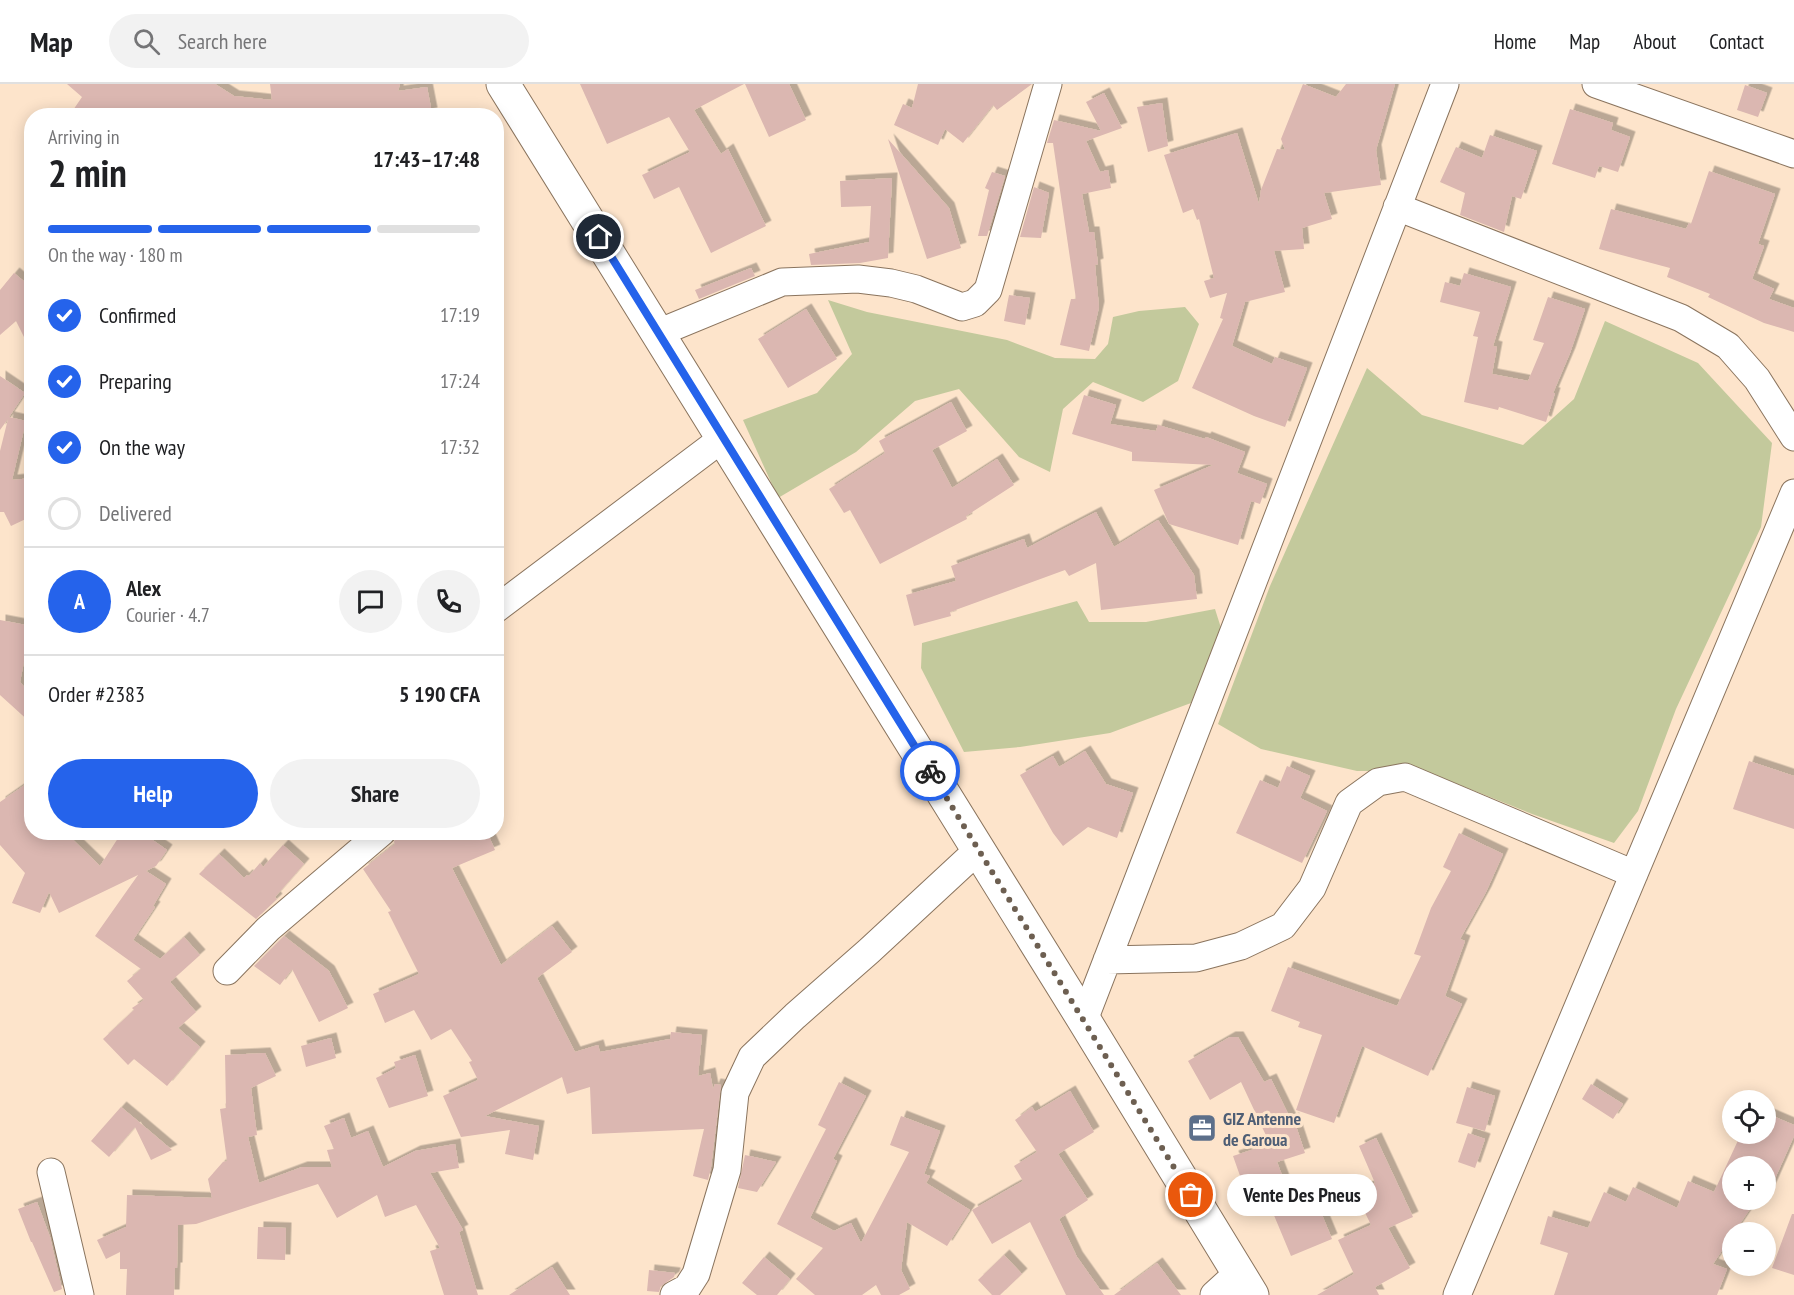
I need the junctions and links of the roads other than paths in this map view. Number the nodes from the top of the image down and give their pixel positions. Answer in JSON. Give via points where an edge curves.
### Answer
{"nodes":[{"id":1,"x":503,"y":84,"type":"edge"},
{"id":2,"x":1048,"y":84,"type":"edge"},
{"id":3,"x":1445,"y":84,"type":"edge"},
{"id":4,"x":1596,"y":84,"type":"edge"},
{"id":5,"x":1794,"y":154,"type":"edge"},
{"id":6,"x":1397,"y":207,"type":"junction"},
{"id":7,"x":658,"y":333,"type":"junction"},
{"id":8,"x":1794,"y":437,"type":"edge"},
{"id":9,"x":723,"y":438,"type":"junction"},
{"id":10,"x":1794,"y":493,"type":"edge"},
{"id":11,"x":504,"y":603,"type":"edge"},
{"id":12,"x":373,"y":840,"type":"edge"},
{"id":13,"x":978,"y":850,"type":"junction"},
{"id":14,"x":1634,"y":874,"type":"junction"},
{"id":15,"x":1107,"y":960,"type":"junction"},
{"id":16,"x":227,"y":971,"type":"dead end"},
{"id":17,"x":1084,"y":1020,"type":"junction"},
{"id":18,"x":51,"y":1172,"type":"dead end"},
{"id":19,"x":1245,"y":1284,"type":"edge"},
{"id":20,"x":81,"y":1295,"type":"edge"},
{"id":21,"x":674,"y":1295,"type":"edge"},
{"id":22,"x":1214,"y":1295,"type":"edge"},
{"id":23,"x":1457,"y":1295,"type":"edge"}],
"edges":[{"from":1,"to":7,"type":"street"},
{"from":2,"to":7,"type":"street","via":[[988,290],[975,303],[962,307],[900,285],[858,279],[782,282]]},
{"from":3,"to":6,"type":"street"},
{"from":4,"to":5,"type":"street"},
{"from":6,"to":8,"type":"street","via":[[1680,318],[1728,346],[1757,379]]},
{"from":6,"to":15,"type":"street"},
{"from":7,"to":9,"type":"street"},
{"from":9,"to":11,"type":"street"},
{"from":9,"to":13,"type":"street"},
{"from":10,"to":14,"type":"street"},
{"from":12,"to":16,"type":"street","via":[[267,929]]},
{"from":13,"to":17,"type":"street"},
{"from":13,"to":21,"type":"street","via":[[752,1058],[735,1093],[728,1170],[710,1232],[696,1274],[687,1288]]},
{"from":14,"to":15,"type":"street","via":[[1405,777],[1378,782],[1349,803],[1312,888],[1283,926],[1241,946],[1196,958]]},
{"from":14,"to":23,"type":"street"},
{"from":15,"to":17,"type":"street"},
{"from":17,"to":19,"type":"street"},
{"from":18,"to":20,"type":"street"},
{"from":19,"to":22,"type":"street"}]}
